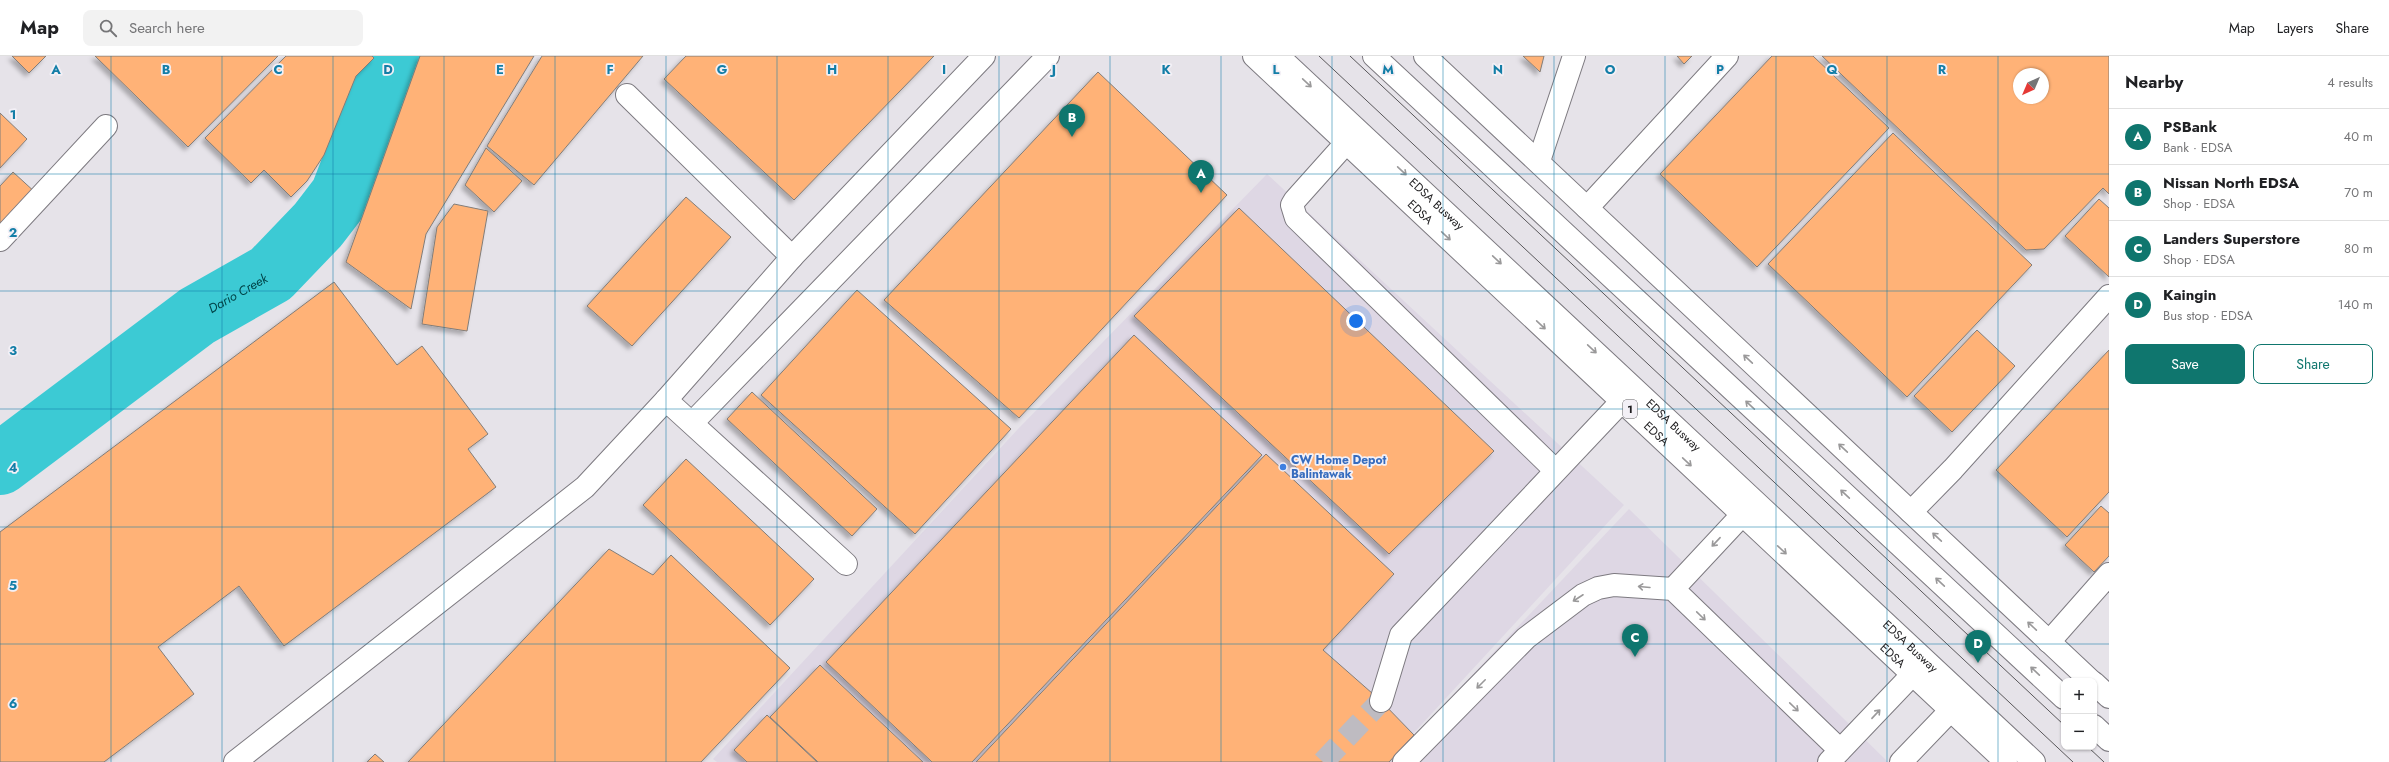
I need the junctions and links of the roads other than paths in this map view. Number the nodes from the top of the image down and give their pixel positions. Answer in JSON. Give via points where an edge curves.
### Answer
{"nodes":[{"id":1,"x":984,"y":56,"type":"edge"},
{"id":2,"x":1048,"y":56,"type":"edge"},
{"id":3,"x":1254,"y":56,"type":"edge"},
{"id":4,"x":1278,"y":56,"type":"edge"},
{"id":5,"x":1374,"y":56,"type":"edge"},
{"id":6,"x":1425,"y":56,"type":"edge"},
{"id":7,"x":1574,"y":56,"type":"edge"},
{"id":8,"x":1727,"y":56,"type":"edge"},
{"id":9,"x":627,"y":95,"type":"dead end"},
{"id":10,"x":106,"y":126,"type":"dead end"},
{"id":11,"x":1346,"y":143,"type":"junction"},
{"id":12,"x":1539,"y":161,"type":"junction"},
{"id":13,"x":1587,"y":208,"type":"junction"},
{"id":14,"x":0,"y":240,"type":"edge"},
{"id":15,"x":792,"y":257,"type":"junction"},
{"id":16,"x":2109,"y":296,"type":"edge"},
{"id":17,"x":666,"y":400,"type":"junction"},
{"id":18,"x":1622,"y":401,"type":"junction"},
{"id":19,"x":692,"y":423,"type":"junction"},
{"id":20,"x":1555,"y":470,"type":"junction"},
{"id":21,"x":1911,"y":512,"type":"junction"},
{"id":22,"x":1743,"y":514,"type":"junction"},
{"id":23,"x":846,"y":564,"type":"dead end"},
{"id":24,"x":2109,"y":574,"type":"edge"},
{"id":25,"x":1673,"y":589,"type":"junction"},
{"id":26,"x":2049,"y":642,"type":"junction"},
{"id":27,"x":1913,"y":674,"type":"junction"},
{"id":28,"x":2088,"y":678,"type":"edge"},
{"id":29,"x":2097,"y":686,"type":"edge"},
{"id":30,"x":2061,"y":695,"type":"edge"},
{"id":31,"x":2109,"y":697,"type":"edge"},
{"id":32,"x":1381,"y":701,"type":"tunnel mouth"},
{"id":33,"x":1951,"y":710,"type":"junction"},
{"id":34,"x":2097,"y":729,"type":"edge"},
{"id":35,"x":2109,"y":740,"type":"edge"},
{"id":36,"x":1834,"y":756,"type":"edge"},
{"id":37,"x":235,"y":762,"type":"edge"},
{"id":38,"x":1404,"y":762,"type":"edge"},
{"id":39,"x":1901,"y":762,"type":"edge"},
{"id":40,"x":2006,"y":762,"type":"edge"},
{"id":41,"x":2034,"y":762,"type":"edge"}],
"edges":[{"from":1,"to":15,"type":"main road"},
{"from":2,"to":19,"type":"main road"},
{"from":3,"to":11,"type":"main road","name":"EDSA","number":"1"},
{"from":4,"to":41,"type":"main road","name":"EDSA Busway","one_way":true},
{"from":30,"to":5,"type":"main road","one_way":true},
{"from":6,"to":12,"type":"main road"},
{"from":7,"to":12,"type":"main road"},
{"from":8,"to":13,"type":"main road"},
{"from":9,"to":15,"type":"main road"},
{"from":10,"to":14,"type":"main road"},
{"from":11,"to":18,"type":"main road","name":"EDSA","number":"1","one_way":true},
{"from":11,"to":20,"type":"main road","via":[[1295,200],[1292,205],[1296,218]]},
{"from":12,"to":13,"type":"main road"},
{"from":21,"to":13,"type":"main road","one_way":true},
{"from":15,"to":17,"type":"main road"},
{"from":16,"to":21,"type":"main road"},
{"from":17,"to":19,"type":"main road"},
{"from":17,"to":37,"type":"main road","via":[[585,487]]},
{"from":18,"to":20,"type":"main road"},
{"from":18,"to":22,"type":"main road","name":"EDSA","number":"1","one_way":true},
{"from":19,"to":23,"type":"main road"},
{"from":20,"to":32,"type":"main road","via":[[1401,636]]},
{"from":26,"to":21,"type":"main road","one_way":true},
{"from":22,"to":25,"type":"main road","one_way":true},
{"from":22,"to":27,"type":"main road","name":"EDSA","number":"1","one_way":true},
{"from":24,"to":26,"type":"main road"},
{"from":25,"to":36,"type":"main road","one_way":true},
{"from":25,"to":38,"type":"main road","one_way":true,"via":[[1614,585],[1598,588],[1583,595],[1526,638]]},
{"from":26,"to":28,"type":"main road"},
{"from":27,"to":33,"type":"main road","name":"EDSA","number":"1"},
{"from":36,"to":27,"type":"main road","one_way":true},
{"from":29,"to":31,"type":"main road"},
{"from":33,"to":39,"type":"main road"},
{"from":33,"to":40,"type":"main road","name":"EDSA","number":"1"},
{"from":34,"to":35,"type":"main road"}]}
